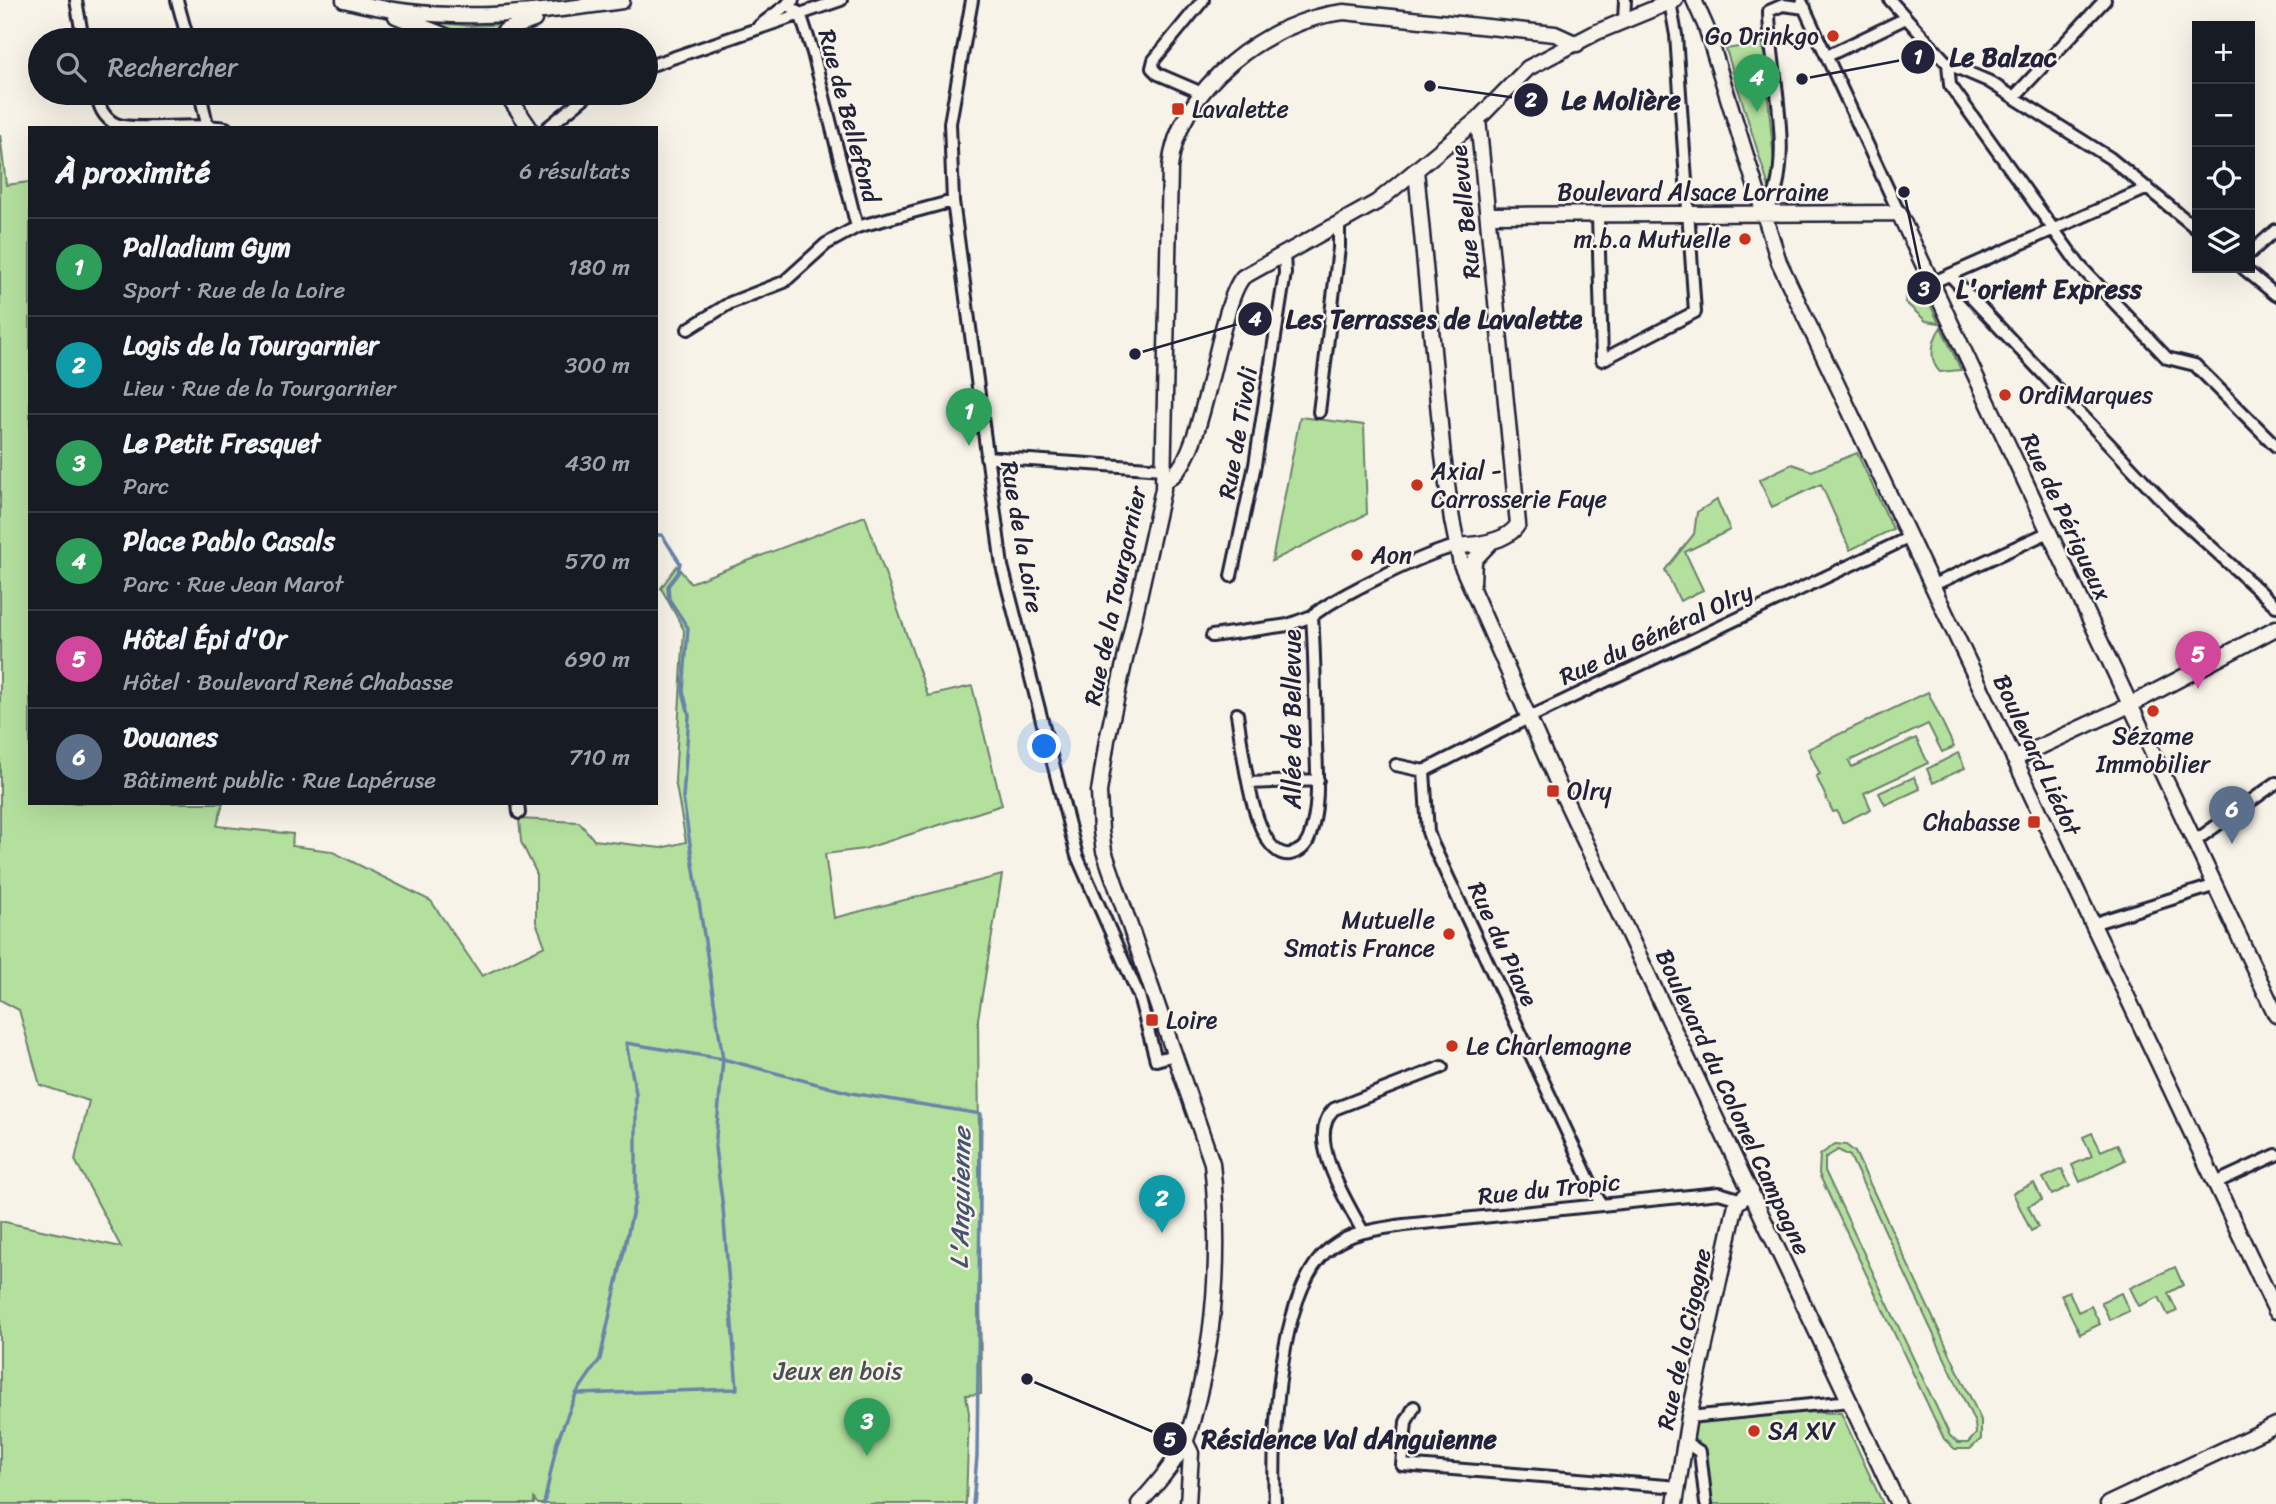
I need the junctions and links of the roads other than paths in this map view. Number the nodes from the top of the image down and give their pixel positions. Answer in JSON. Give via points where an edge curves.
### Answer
{"nodes":[{"id":1,"x":76,"y":0,"type":"edge"},
{"id":2,"x":177,"y":0,"type":"edge"},
{"id":3,"x":344,"y":0,"type":"edge"},
{"id":4,"x":841,"y":0,"type":"edge"},
{"id":5,"x":972,"y":0,"type":"edge"},
{"id":6,"x":1203,"y":0,"type":"edge"},
{"id":7,"x":1625,"y":0,"type":"edge"},
{"id":8,"x":1694,"y":0,"type":"edge"},
{"id":9,"x":1891,"y":0,"type":"edge"},
{"id":10,"x":2105,"y":0,"type":"edge"},
{"id":11,"x":626,"y":1,"type":"edge"},
{"id":12,"x":1672,"y":1,"type":"edge"},
{"id":13,"x":791,"y":2,"type":"edge"},
{"id":14,"x":377,"y":4,"type":"edge"},
{"id":15,"x":1803,"y":4,"type":"edge"},
{"id":16,"x":801,"y":16,"type":"junction"},
{"id":17,"x":1906,"y":18,"type":"junction"},
{"id":18,"x":1624,"y":22,"type":"junction"},
{"id":19,"x":81,"y":28,"type":"edge"},
{"id":20,"x":185,"y":28,"type":"edge"},
{"id":21,"x":430,"y":28,"type":"edge"},
{"id":22,"x":511,"y":28,"type":"edge"},
{"id":23,"x":754,"y":30,"type":"junction"},
{"id":24,"x":1597,"y":32,"type":"junction"},
{"id":25,"x":1555,"y":34,"type":"junction"},
{"id":26,"x":1577,"y":44,"type":"junction"},
{"id":27,"x":1828,"y":56,"type":"junction"},
{"id":28,"x":658,"y":63,"type":"edge"},
{"id":29,"x":1948,"y":64,"type":"junction"},
{"id":30,"x":1200,"y":92,"type":"junction"},
{"id":31,"x":2014,"y":97,"type":"junction"},
{"id":32,"x":100,"y":105,"type":"edge"},
{"id":33,"x":203,"y":105,"type":"edge"},
{"id":34,"x":515,"y":105,"type":"edge"},
{"id":35,"x":575,"y":105,"type":"edge"},
{"id":36,"x":1478,"y":119,"type":"junction"},
{"id":37,"x":207,"y":124,"type":"junction"},
{"id":38,"x":120,"y":126,"type":"edge"},
{"id":39,"x":120,"y":126,"type":"edge"},
{"id":40,"x":216,"y":126,"type":"edge"},
{"id":41,"x":530,"y":126,"type":"edge"},
{"id":42,"x":549,"y":126,"type":"edge"},
{"id":43,"x":1416,"y":170,"type":"junction"},
{"id":44,"x":2148,"y":188,"type":"junction"},
{"id":45,"x":953,"y":201,"type":"junction"},
{"id":46,"x":1899,"y":213,"type":"junction"},
{"id":47,"x":1488,"y":215,"type":"junction"},
{"id":48,"x":1765,"y":215,"type":"junction"},
{"id":49,"x":1598,"y":216,"type":"junction"},
{"id":50,"x":1689,"y":216,"type":"junction"},
{"id":51,"x":2192,"y":225,"type":"edge"},
{"id":52,"x":1339,"y":226,"type":"junction"},
{"id":53,"x":857,"y":227,"type":"junction"},
{"id":54,"x":2053,"y":230,"type":"junction"},
{"id":55,"x":2276,"y":230,"type":"edge"},
{"id":56,"x":2255,"y":249,"type":"edge"},
{"id":57,"x":1284,"y":254,"type":"junction"},
{"id":58,"x":2248,"y":273,"type":"edge"},
{"id":59,"x":1950,"y":275,"type":"junction"},
{"id":60,"x":1931,"y":283,"type":"junction"},
{"id":61,"x":2276,"y":295,"type":"edge"},
{"id":62,"x":688,"y":329,"type":"dead end"},
{"id":63,"x":1318,"y":412,"type":"dead end"},
{"id":64,"x":2276,"y":446,"type":"edge"},
{"id":65,"x":986,"y":457,"type":"junction"},
{"id":66,"x":1164,"y":474,"type":"junction"},
{"id":67,"x":2049,"y":532,"type":"junction"},
{"id":68,"x":1908,"y":538,"type":"junction"},
{"id":69,"x":1493,"y":540,"type":"junction"},
{"id":70,"x":1457,"y":546,"type":"junction"},
{"id":71,"x":1231,"y":576,"type":"dead end"},
{"id":72,"x":1931,"y":586,"type":"junction"},
{"id":73,"x":1476,"y":600,"type":"junction"},
{"id":74,"x":2276,"y":606,"type":"edge"},
{"id":75,"x":1312,"y":616,"type":"junction"},
{"id":76,"x":2276,"y":628,"type":"edge"},
{"id":77,"x":1212,"y":636,"type":"dead end"},
{"id":78,"x":2130,"y":705,"type":"junction"},
{"id":79,"x":1237,"y":714,"type":"dead end"},
{"id":80,"x":1528,"y":718,"type":"junction"},
{"id":81,"x":2014,"y":758,"type":"junction"},
{"id":82,"x":1396,"y":765,"type":"dead end"},
{"id":83,"x":1424,"y":771,"type":"junction"},
{"id":84,"x":1318,"y":780,"type":"junction"},
{"id":85,"x":1249,"y":783,"type":"junction"},
{"id":86,"x":2276,"y":783,"type":"edge"},
{"id":87,"x":2195,"y":841,"type":"junction"},
{"id":88,"x":2216,"y":885,"type":"junction"},
{"id":89,"x":2092,"y":924,"type":"junction"},
{"id":90,"x":2276,"y":1014,"type":"edge"},
{"id":91,"x":1153,"y":1046,"type":"junction"},
{"id":92,"x":1172,"y":1048,"type":"junction"},
{"id":93,"x":1442,"y":1067,"type":"dead end"},
{"id":94,"x":2276,"y":1155,"type":"edge"},
{"id":95,"x":2214,"y":1183,"type":"junction"},
{"id":96,"x":1745,"y":1195,"type":"junction"},
{"id":97,"x":1601,"y":1206,"type":"junction"},
{"id":98,"x":1363,"y":1232,"type":"junction"},
{"id":99,"x":2276,"y":1311,"type":"edge"},
{"id":100,"x":1851,"y":1401,"type":"junction"},
{"id":101,"x":1414,"y":1407,"type":"dead end"},
{"id":102,"x":1689,"y":1418,"type":"junction"},
{"id":103,"x":2276,"y":1425,"type":"edge"},
{"id":104,"x":1185,"y":1441,"type":"junction"},
{"id":105,"x":1685,"y":1442,"type":"junction"},
{"id":106,"x":1679,"y":1487,"type":"junction"},
{"id":107,"x":1139,"y":1504,"type":"edge"},
{"id":108,"x":1188,"y":1504,"type":"edge"},
{"id":109,"x":1275,"y":1504,"type":"edge"},
{"id":110,"x":1675,"y":1504,"type":"edge"},
{"id":111,"x":1706,"y":1504,"type":"edge"},
{"id":112,"x":1898,"y":1504,"type":"edge"},
{"id":113,"x":2108,"y":1504,"type":"edge"}],
"edges":[{"from":1,"to":19,"type":"street"},
{"from":2,"to":20,"type":"street"},
{"from":3,"to":14,"type":"street"},
{"from":4,"to":16,"type":"street"},
{"from":5,"to":45,"type":"street","name":"Rue de la Loire","via":[[950,122]]},
{"from":6,"to":30,"type":"street","via":[[1152,68]]},
{"from":7,"to":18,"type":"street"},
{"from":8,"to":48,"type":"street","name":"Boulevard Liédot"},
{"from":9,"to":17,"type":"street"},
{"from":10,"to":31,"type":"street"},
{"from":11,"to":14,"type":"street","via":[[524,16],[463,18]]},
{"from":11,"to":22,"type":"street"},
{"from":12,"to":18,"type":"street","name":"Rue de la Tourgarnier"},
{"from":12,"to":50,"type":"street"},
{"from":13,"to":16,"type":"street"},
{"from":13,"to":23,"type":"street"},
{"from":14,"to":21,"type":"street"},
{"from":15,"to":27,"type":"street","name":"Rue de Périgueux"},
{"from":15,"to":48,"type":"street","via":[[1769,11],[1780,153],[1776,195]]},
{"from":16,"to":23,"type":"street"},
{"from":16,"to":53,"type":"street","name":"Rue de Bellefond"},
{"from":17,"to":27,"type":"street"},
{"from":17,"to":29,"type":"street"},
{"from":18,"to":24,"type":"street","name":"Rue de la Tourgarnier"},
{"from":23,"to":28,"type":"street"},
{"from":24,"to":25,"type":"street"},
{"from":24,"to":26,"type":"street","name":"Rue de la Tourgarnier"},
{"from":25,"to":26,"type":"street"},
{"from":25,"to":30,"type":"street","via":[[1344,12],[1323,14],[1282,30]]},
{"from":26,"to":36,"type":"street","name":"Rue de la Tourgarnier","via":[[1528,68]]},
{"from":27,"to":46,"type":"street","name":"Rue de Périgueux","via":[[1833,76]]},
{"from":29,"to":31,"type":"street","via":[[1968,70]]},
{"from":29,"to":54,"type":"street","via":[[1950,85]]},
{"from":30,"to":66,"type":"street","via":[[1184,116],[1171,155]]},
{"from":31,"to":44,"type":"street"},
{"from":32,"to":38,"type":"street"},
{"from":33,"to":37,"type":"street"},
{"from":34,"to":41,"type":"street"},
{"from":35,"to":42,"type":"street"},
{"from":36,"to":43,"type":"street","name":"Rue de la Tourgarnier"},
{"from":36,"to":47,"type":"street","name":"Rue Bellevue"},
{"from":37,"to":39,"type":"street"},
{"from":37,"to":40,"type":"street"},
{"from":43,"to":52,"type":"street","name":"Rue de la Tourgarnier"},
{"from":43,"to":70,"type":"street"},
{"from":44,"to":51,"type":"street"},
{"from":44,"to":54,"type":"street"},
{"from":45,"to":53,"type":"street"},
{"from":45,"to":65,"type":"street","name":"Rue de la Loire"},
{"from":46,"to":48,"type":"street","name":"Boulevard Alsace Lorraine"},
{"from":46,"to":60,"type":"street","name":"Rue de Périgueux"},
{"from":47,"to":49,"type":"street","name":"Boulevard Alsace Lorraine"},
{"from":47,"to":69,"type":"street","name":"Rue Bellevue","via":[[1518,509],[1515,530]]},
{"from":48,"to":50,"type":"street","name":"Boulevard Alsace Lorraine"},
{"from":48,"to":68,"type":"street","name":"Boulevard Liédot","via":[[1779,262]]},
{"from":49,"to":50,"type":"street","name":"Boulevard Alsace Lorraine"},
{"from":49,"to":50,"type":"street","via":[[1602,360],[1695,312]]},
{"from":52,"to":57,"type":"street","name":"Rue de la Tourgarnier"},
{"from":52,"to":63,"type":"street"},
{"from":53,"to":62,"type":"street","via":[[826,244],[784,282],[730,303]]},
{"from":54,"to":59,"type":"street"},
{"from":54,"to":64,"type":"street","via":[[2079,265],[2167,358],[2195,365]]},
{"from":55,"to":56,"type":"street"},
{"from":57,"to":66,"type":"street","name":"Rue de la Tourgarnier","via":[[1250,272],[1234,288],[1197,429],[1176,474]]},
{"from":57,"to":71,"type":"street","name":"Rue de Tivoli","via":[[1285,273],[1255,465]]},
{"from":58,"to":61,"type":"street"},
{"from":59,"to":60,"type":"street"},
{"from":59,"to":74,"type":"street","via":[[2175,514]]},
{"from":60,"to":67,"type":"street","name":"Rue de Périgueux"},
{"from":65,"to":66,"type":"street"},
{"from":65,"to":91,"type":"street","name":"Rue de la Loire","via":[[1002,566],[1077,856],[1139,996]]},
{"from":66,"to":92,"type":"street","name":"Rue de la Tourgarnier","via":[[1099,792],[1104,850]]},
{"from":67,"to":72,"type":"street"},
{"from":67,"to":78,"type":"street","name":"Rue de Périgueux"},
{"from":68,"to":72,"type":"street","name":"Boulevard Liédot"},
{"from":68,"to":80,"type":"street","name":"Rue du Général Olry"},
{"from":69,"to":70,"type":"street"},
{"from":69,"to":73,"type":"street","via":[[1472,564]]},
{"from":70,"to":73,"type":"street"},
{"from":70,"to":75,"type":"street","name":"Allée de Bellevue"},
{"from":72,"to":81,"type":"street","name":"Boulevard Liédot"},
{"from":73,"to":80,"type":"street","name":"Boulevard du Colonel Campagne"},
{"from":75,"to":77,"type":"street","via":[[1288,625]]},
{"from":75,"to":84,"type":"street","name":"Allée de Bellevue"},
{"from":76,"to":78,"type":"street"},
{"from":78,"to":81,"type":"street"},
{"from":78,"to":87,"type":"street","name":"Rue de Périgueux"},
{"from":79,"to":85,"type":"street","name":"Allée de Bellevue"},
{"from":80,"to":83,"type":"street","name":"Rue du Général Olry"},
{"from":80,"to":96,"type":"street","name":"Boulevard du Colonel Campagne"},
{"from":81,"to":89,"type":"street","name":"Boulevard Liédot"},
{"from":82,"to":83,"type":"street"},
{"from":83,"to":97,"type":"street","name":"Rue du Piave","via":[[1432,843]]},
{"from":84,"to":85,"type":"street"},
{"from":84,"to":85,"type":"street","name":"Allée de Bellevue","via":[[1309,840],[1302,849],[1285,854],[1270,847],[1257,821]]},
{"from":86,"to":87,"type":"street"},
{"from":87,"to":88,"type":"street","name":"Rue de Périgueux"},
{"from":88,"to":89,"type":"street"},
{"from":88,"to":90,"type":"street","name":"Rue de Périgueux"},
{"from":89,"to":95,"type":"street","name":"Boulevard Liédot"},
{"from":91,"to":92,"type":"street"},
{"from":91,"to":92,"type":"street","name":"Rue de la Loire","via":[[1156,1060]]},
{"from":92,"to":104,"type":"street","name":"Rue de la Tourgarnier","via":[[1207,1144],[1217,1213],[1211,1335]]},
{"from":93,"to":98,"type":"street","via":[[1334,1109],[1327,1116],[1325,1148]]},
{"from":94,"to":95,"type":"street"},
{"from":95,"to":99,"type":"street","name":"Boulevard Liédot"},
{"from":96,"to":97,"type":"street","name":"Rue du Tropic"},
{"from":96,"to":100,"type":"street","name":"Boulevard du Colonel Campagne"},
{"from":96,"to":102,"type":"street","name":"Rue de la Cigogne"},
{"from":97,"to":98,"type":"street","name":"Rue du Tropic"},
{"from":98,"to":109,"type":"street","name":"Rue du Tropic","via":[[1326,1252],[1303,1286],[1280,1371]]},
{"from":100,"to":102,"type":"street"},
{"from":100,"to":112,"type":"street","name":"Boulevard du Colonel Campagne"},
{"from":101,"to":106,"type":"street","via":[[1406,1422],[1402,1465]]},
{"from":102,"to":105,"type":"street","name":"Rue de la Cigogne"},
{"from":103,"to":113,"type":"street"},
{"from":104,"to":107,"type":"street","via":[[1172,1465]]},
{"from":104,"to":108,"type":"street","via":[[1191,1453]]},
{"from":105,"to":106,"type":"street","name":"Rue de la Cigogne"},
{"from":105,"to":111,"type":"street","via":[[1700,1452]]},
{"from":106,"to":110,"type":"street","name":"Rue de la Cigogne"}]}
